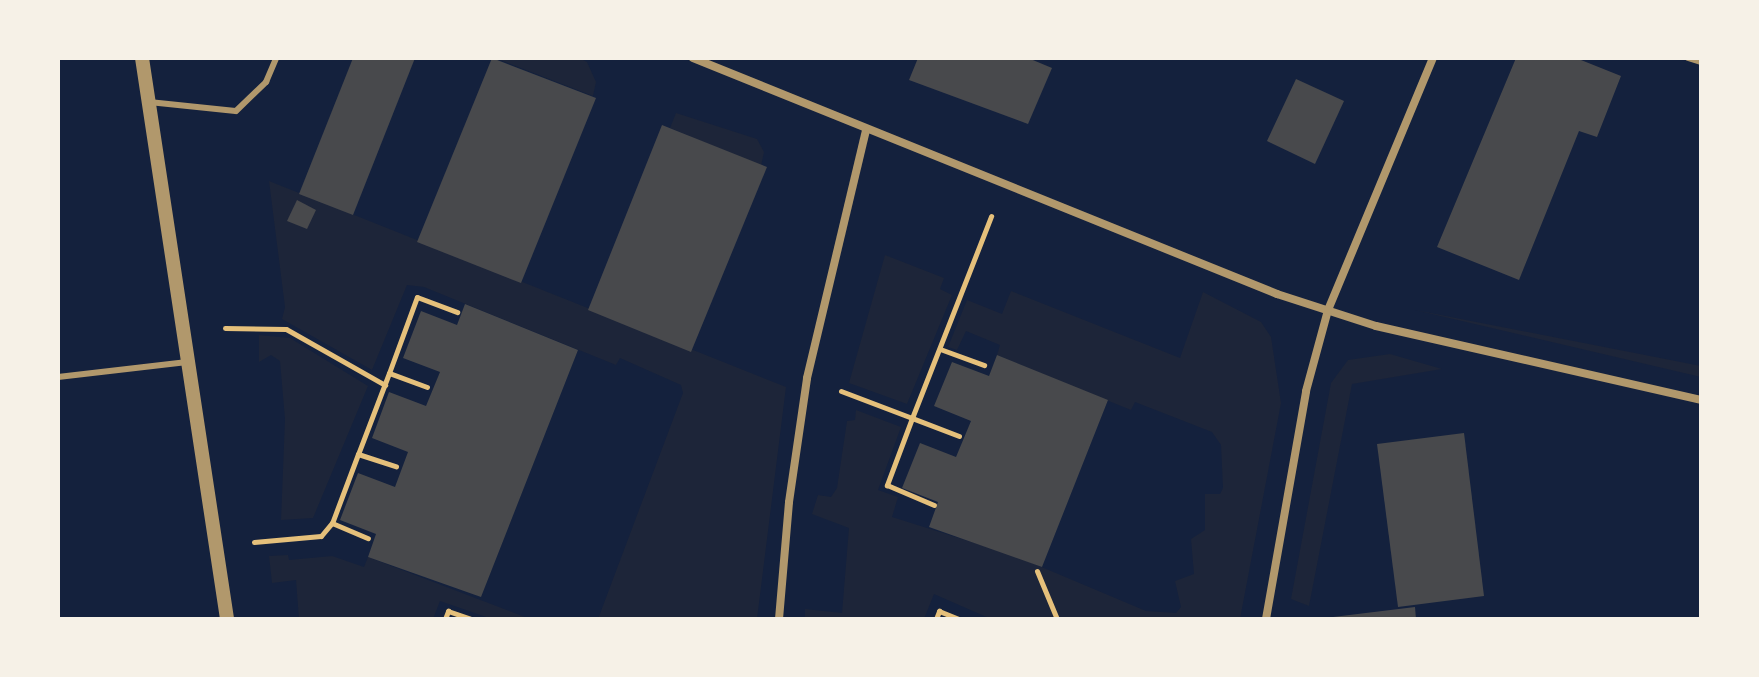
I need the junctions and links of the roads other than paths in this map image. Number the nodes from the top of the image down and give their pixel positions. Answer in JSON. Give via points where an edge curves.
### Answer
{"nodes":[{"id":1,"x":142,"y":58,"type":"edge"},
{"id":2,"x":276,"y":58,"type":"edge"},
{"id":3,"x":693,"y":58,"type":"edge"},
{"id":4,"x":1433,"y":58,"type":"edge"},
{"id":5,"x":1688,"y":58,"type":"edge"},
{"id":6,"x":1701,"y":62,"type":"edge"},
{"id":7,"x":149,"y":102,"type":"junction"},
{"id":8,"x":866,"y":130,"type":"junction"},
{"id":9,"x":1328,"y":310,"type":"junction"},
{"id":10,"x":191,"y":362,"type":"junction"},
{"id":11,"x":58,"y":377,"type":"edge"},
{"id":12,"x":1701,"y":400,"type":"edge"},
{"id":13,"x":227,"y":619,"type":"edge"},
{"id":14,"x":779,"y":619,"type":"edge"},
{"id":15,"x":1266,"y":619,"type":"edge"}],
"edges":[{"from":1,"to":7,"type":"street"},
{"from":2,"to":7,"type":"lane","via":[[266,82],[236,111]]},
{"from":3,"to":8,"type":"street"},
{"from":4,"to":9,"type":"street"},
{"from":5,"to":6,"type":"lane"},
{"from":7,"to":10,"type":"street"},
{"from":8,"to":9,"type":"street"},
{"from":8,"to":14,"type":"street","via":[[807,378]]},
{"from":9,"to":12,"type":"street","via":[[1376,326]]},
{"from":9,"to":15,"type":"street","via":[[1306,391]]},
{"from":10,"to":11,"type":"lane"},
{"from":10,"to":13,"type":"street"}]}
